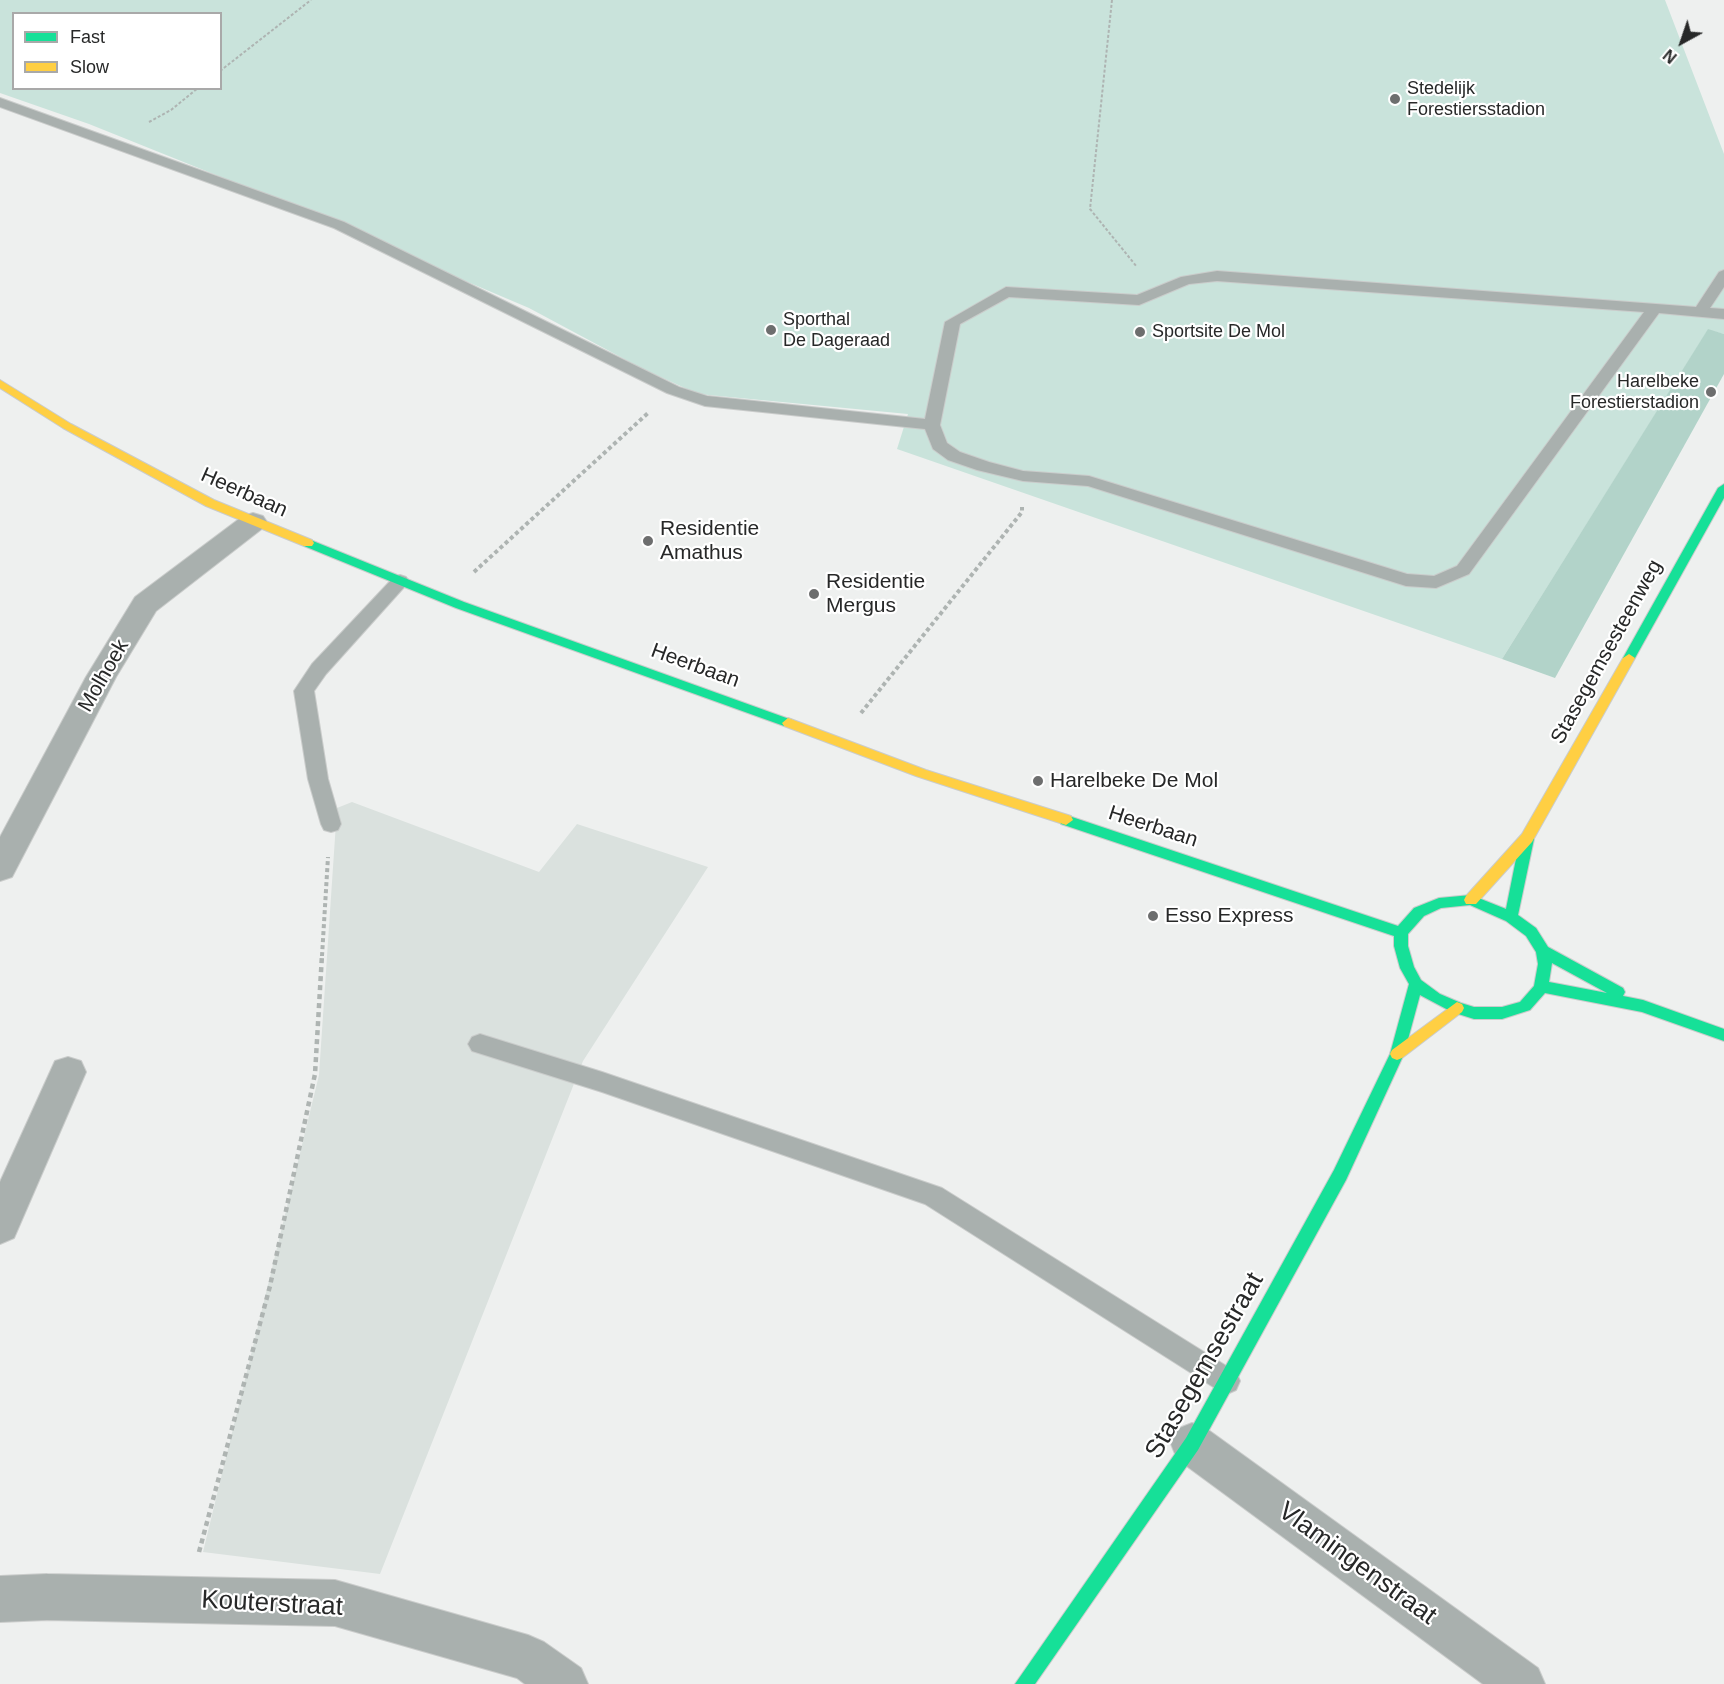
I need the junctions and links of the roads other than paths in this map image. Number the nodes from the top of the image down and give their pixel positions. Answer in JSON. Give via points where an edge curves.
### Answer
{"nodes":[{"id":1,"x":0,"y":102,"type":"edge"},
{"id":2,"x":1724,"y":275,"type":"edge"},
{"id":3,"x":1655,"y":308,"type":"junction"},
{"id":4,"x":1700,"y":312,"type":"junction"},
{"id":5,"x":1724,"y":315,"type":"edge"},
{"id":6,"x":0,"y":383,"type":"edge"},
{"id":7,"x":933,"y":425,"type":"junction"},
{"id":8,"x":1724,"y":488,"type":"edge"},
{"id":9,"x":253,"y":522,"type":"junction"},
{"id":10,"x":400,"y":581,"type":"junction"},
{"id":11,"x":331,"y":824,"type":"road end"},
{"id":12,"x":1527,"y":838,"type":"junction"},
{"id":13,"x":0,"y":868,"type":"edge"},
{"id":14,"x":1471,"y":900,"type":"junction"},
{"id":15,"x":1511,"y":917,"type":"junction"},
{"id":16,"x":1401,"y":933,"type":"junction"},
{"id":17,"x":1543,"y":951,"type":"junction"},
{"id":18,"x":1416,"y":984,"type":"junction"},
{"id":19,"x":1541,"y":986,"type":"junction"},
{"id":20,"x":1643,"y":1006,"type":"junction"},
{"id":21,"x":1457,"y":1008,"type":"junction"},
{"id":22,"x":1724,"y":1035,"type":"edge"},
{"id":23,"x":480,"y":1044,"type":"dead end"},
{"id":24,"x":1397,"y":1054,"type":"junction"},
{"id":25,"x":68,"y":1072,"type":"dead end"},
{"id":26,"x":0,"y":1226,"type":"edge"},
{"id":27,"x":1227,"y":1381,"type":"junction"},
{"id":28,"x":1192,"y":1444,"type":"junction"},
{"id":29,"x":0,"y":1599,"type":"edge"},
{"id":30,"x":565,"y":1684,"type":"edge"},
{"id":31,"x":1024,"y":1684,"type":"edge"},
{"id":32,"x":1522,"y":1684,"type":"edge"}],
"edges":[{"from":1,"to":7,"type":"lane","via":[[339,225],[673,390],[705,401]]},
{"from":2,"to":4,"type":"lane"},
{"from":3,"to":4,"type":"lane"},
{"from":3,"to":7,"type":"lane","via":[[1217,276],[1186,280],[1139,300],[1006,292],[953,322]]},
{"from":3,"to":7,"type":"lane","via":[[1463,570],[1436,582],[1406,580],[1089,481],[1023,476],[983,466],[954,456],[939,445]]},
{"from":4,"to":5,"type":"lane"},
{"from":6,"to":9,"type":"street","name":"Heerbaan","via":[[67,426]]},
{"from":8,"to":12,"type":"street","name":"Stasegemsesteenweg"},
{"from":9,"to":10,"type":"street","name":"Heerbaan"},
{"from":9,"to":13,"type":"street","name":"Molhoek","via":[[145,604],[101,677]]},
{"from":10,"to":11,"type":"lane","via":[[319,669],[304,691],[318,779]]},
{"from":10,"to":16,"type":"street","name":"Heerbaan","via":[[921,773]]},
{"from":12,"to":14,"type":"street","name":"Stasegemsesteenweg"},
{"from":12,"to":15,"type":"street","name":"Stasegemsesteenweg"},
{"from":14,"to":15,"type":"street"},
{"from":14,"to":16,"type":"street","via":[[1439,903],[1419,912]]},
{"from":15,"to":17,"type":"street","via":[[1531,932]]},
{"from":16,"to":18,"type":"street","via":[[1407,968]]},
{"from":17,"to":19,"type":"street"},
{"from":17,"to":20,"type":"street"},
{"from":18,"to":21,"type":"street"},
{"from":18,"to":24,"type":"street","name":"Stasegemsestraat"},
{"from":19,"to":20,"type":"street"},
{"from":19,"to":21,"type":"street","via":[[1525,1006],[1502,1013],[1474,1013]]},
{"from":20,"to":22,"type":"street"},
{"from":21,"to":24,"type":"street","name":"Stasegemsestraat"},
{"from":23,"to":27,"type":"lane","via":[[933,1196]]},
{"from":24,"to":27,"type":"street","name":"Stasegemsestraat","via":[[1340,1175]]},
{"from":25,"to":26,"type":"street"},
{"from":27,"to":28,"type":"street","name":"Stasegemsestraat"},
{"from":28,"to":31,"type":"street","name":"Stasegemsestraat"},
{"from":28,"to":32,"type":"street","name":"Vlamingenstraat"},
{"from":29,"to":30,"type":"street","name":"Kouterstraat","via":[[335,1603],[528,1658]]}]}
